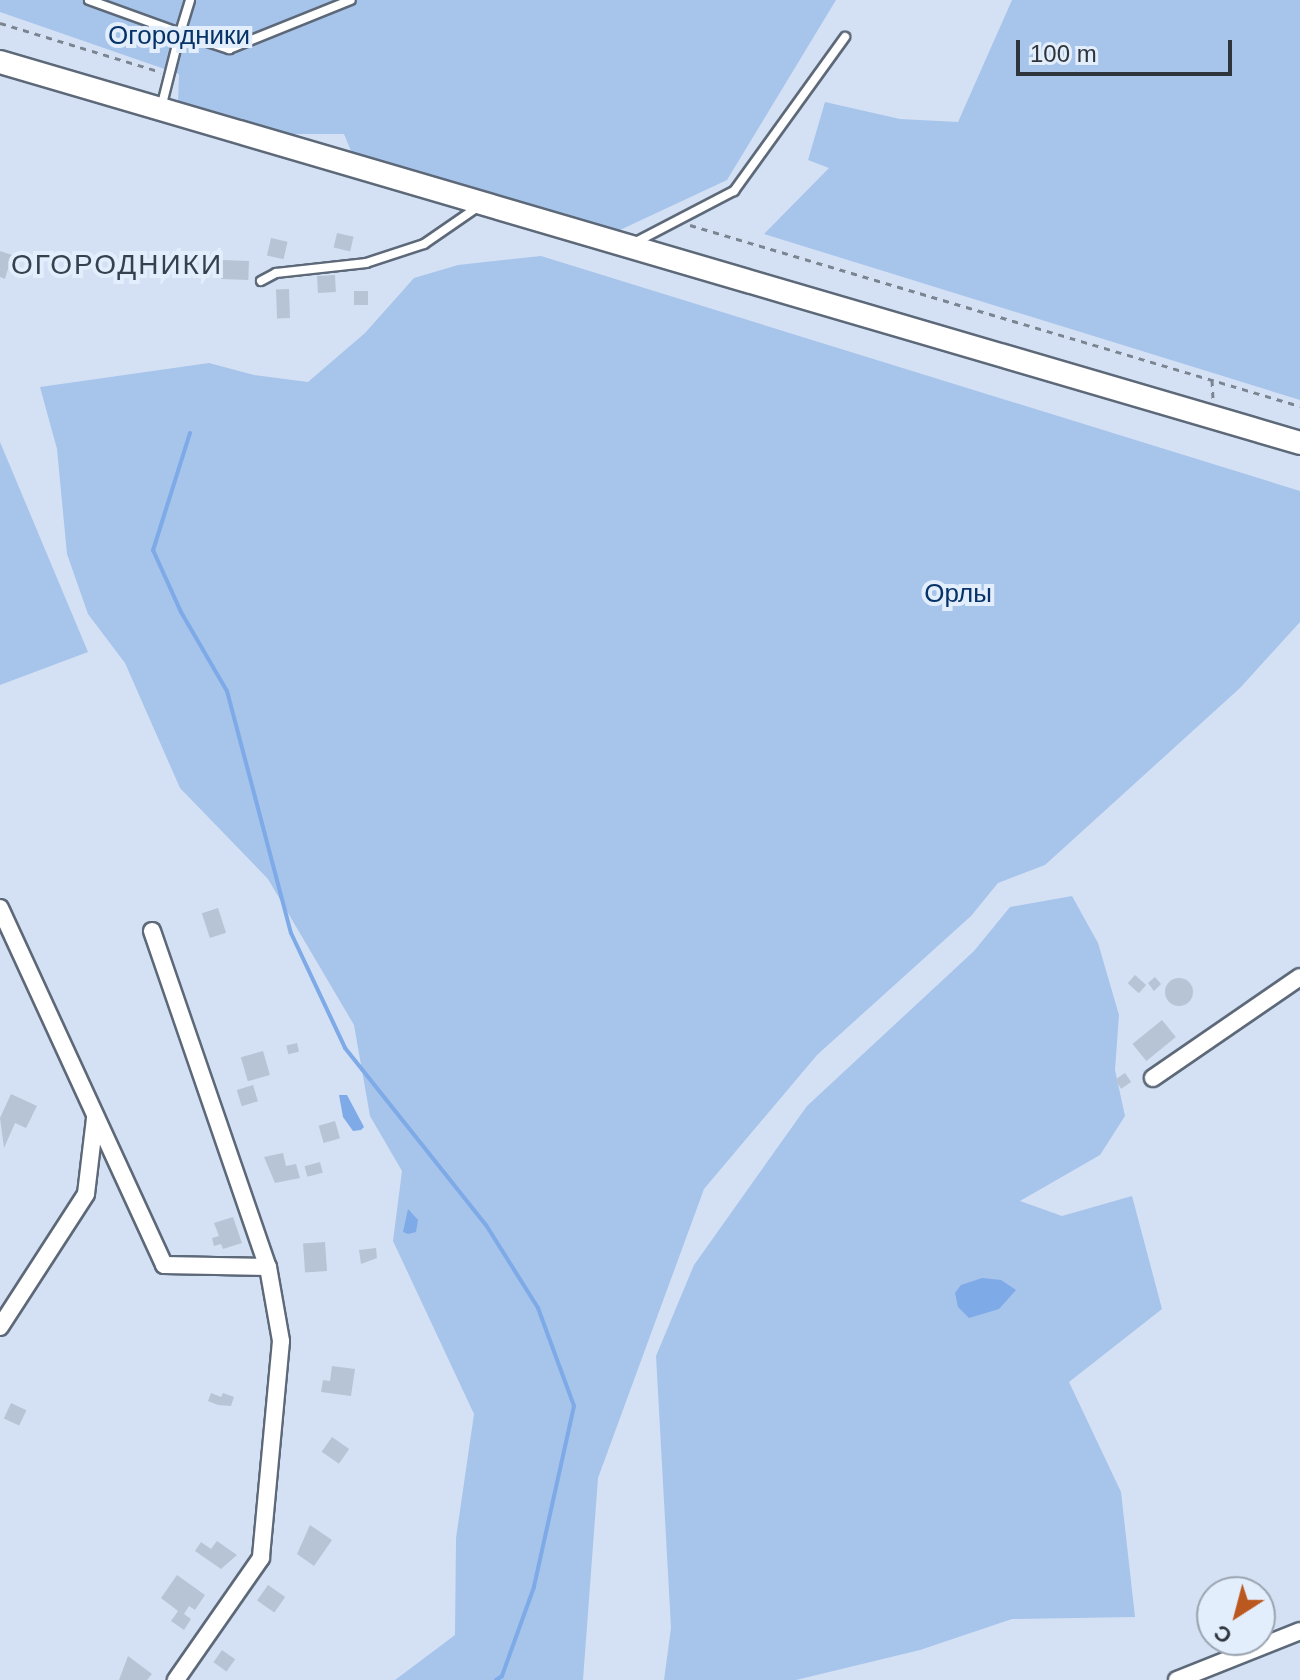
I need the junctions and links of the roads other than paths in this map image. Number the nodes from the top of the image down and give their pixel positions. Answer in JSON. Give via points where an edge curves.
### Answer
{"nodes":[{"id":1,"x":89,"y":0,"type":"edge"},
{"id":2,"x":190,"y":0,"type":"edge"},
{"id":3,"x":351,"y":0,"type":"edge"},
{"id":4,"x":180,"y":33,"type":"junction"},
{"id":5,"x":845,"y":37,"type":"dead end"},
{"id":6,"x":0,"y":62,"type":"edge"},
{"id":7,"x":161,"y":109,"type":"junction"},
{"id":8,"x":483,"y":203,"type":"junction"},
{"id":9,"x":627,"y":246,"type":"junction"},
{"id":10,"x":261,"y":281,"type":"dead end"},
{"id":11,"x":1300,"y":443,"type":"edge"},
{"id":12,"x":0,"y":908,"type":"edge"},
{"id":13,"x":152,"y":931,"type":"dead end"},
{"id":14,"x":1300,"y":977,"type":"edge"},
{"id":15,"x":1153,"y":1078,"type":"dead end"},
{"id":16,"x":95,"y":1118,"type":"junction"},
{"id":17,"x":268,"y":1267,"type":"junction"},
{"id":18,"x":0,"y":1327,"type":"edge"},
{"id":19,"x":1300,"y":1631,"type":"edge"},
{"id":20,"x":176,"y":1680,"type":"edge"},
{"id":21,"x":1177,"y":1680,"type":"edge"}],
"edges":[{"from":1,"to":4,"type":"lane"},
{"from":2,"to":4,"type":"lane"},
{"from":3,"to":4,"type":"lane","via":[[229,49]]},
{"from":4,"to":7,"type":"lane"},
{"from":5,"to":9,"type":"lane","via":[[734,191]]},
{"from":6,"to":7,"type":"main road"},
{"from":7,"to":8,"type":"main road"},
{"from":8,"to":9,"type":"main road"},
{"from":8,"to":10,"type":"lane","via":[[424,244],[366,263],[276,273]]},
{"from":9,"to":11,"type":"main road"},
{"from":12,"to":16,"type":"street"},
{"from":13,"to":17,"type":"street"},
{"from":14,"to":15,"type":"street"},
{"from":16,"to":17,"type":"street","via":[[164,1265]]},
{"from":16,"to":18,"type":"street","via":[[86,1194]]},
{"from":17,"to":20,"type":"street","via":[[281,1341],[261,1558]]},
{"from":19,"to":21,"type":"street"}]}
